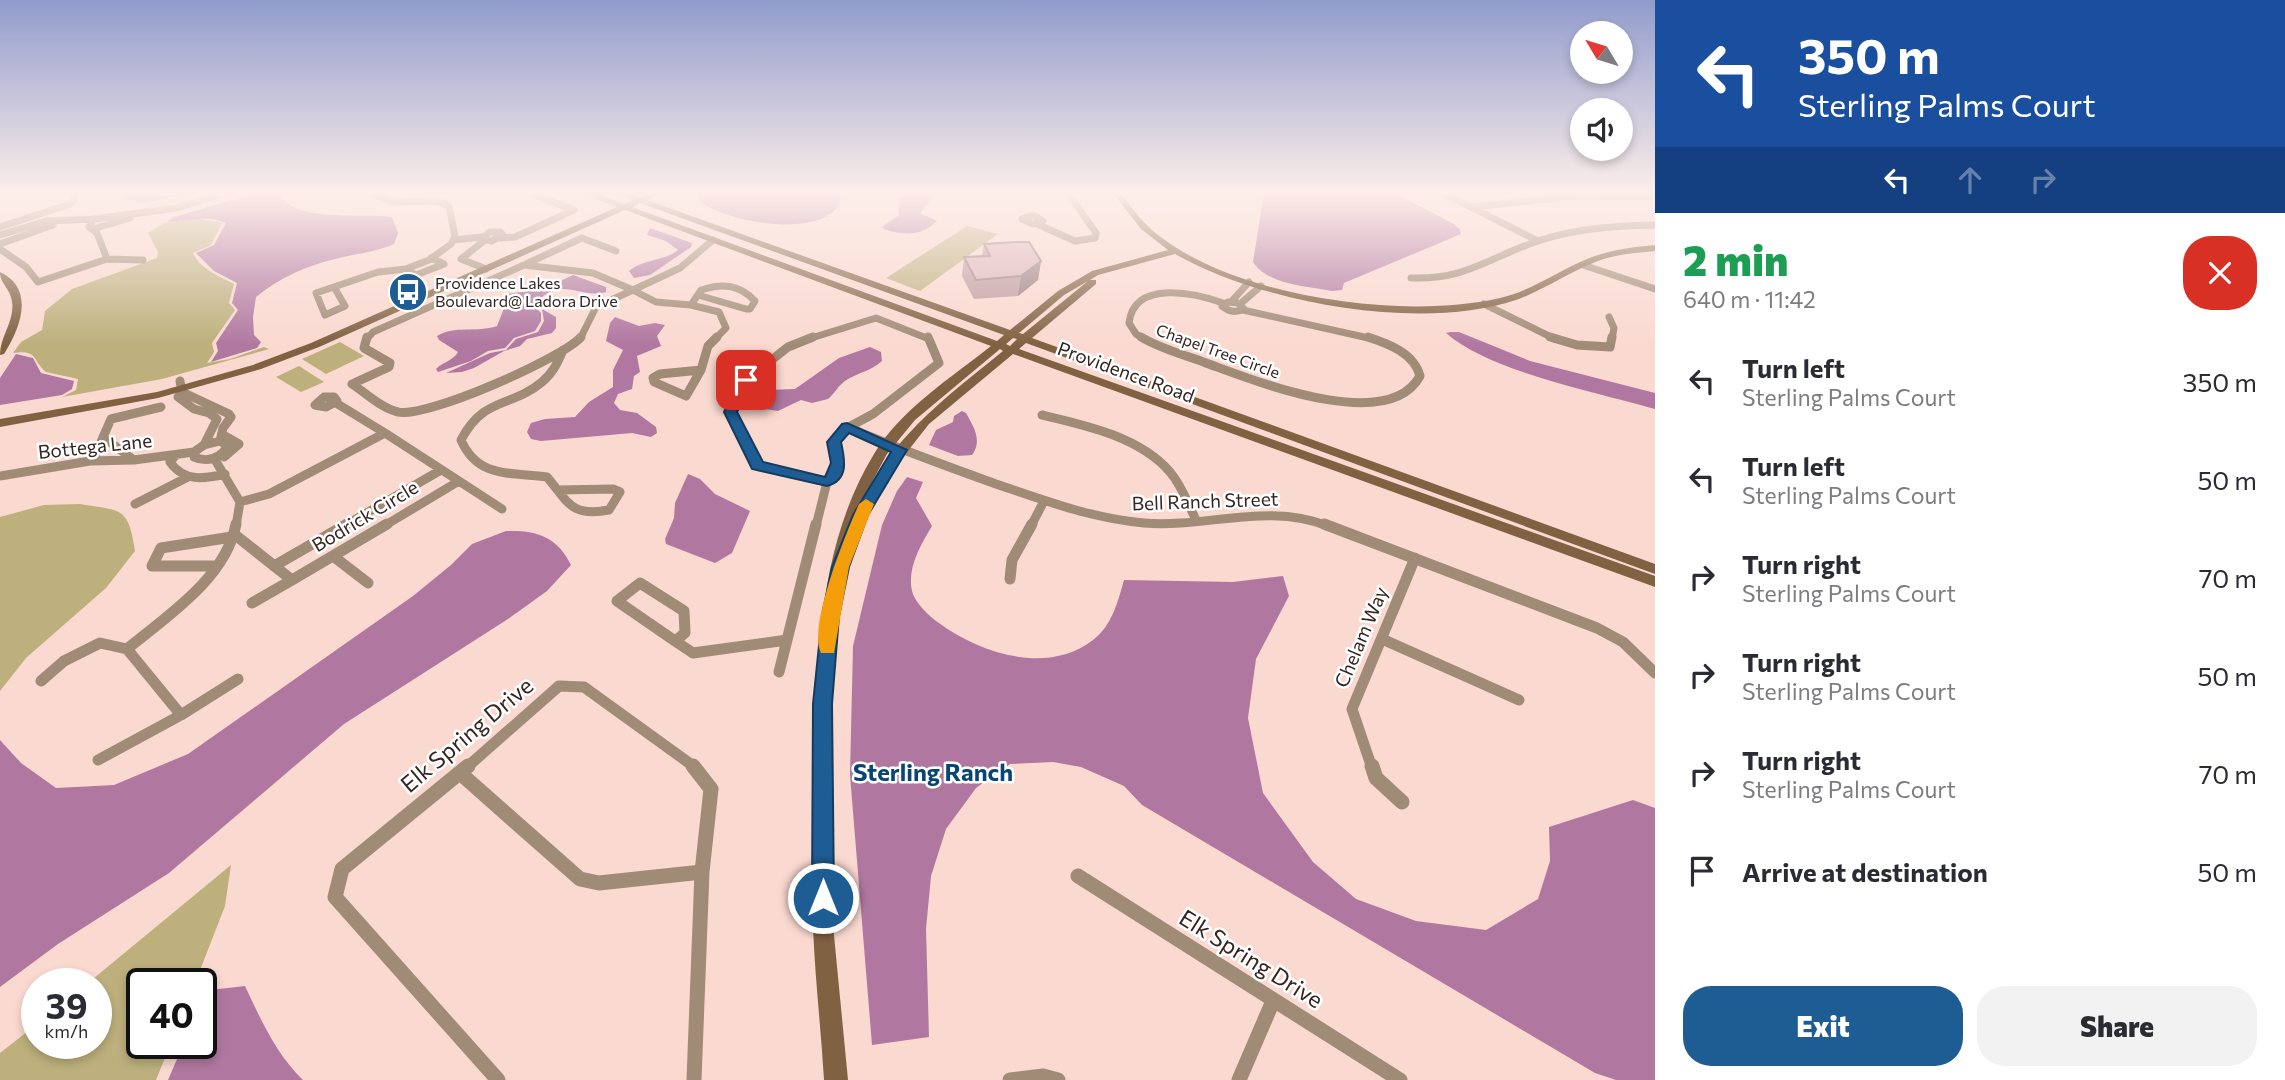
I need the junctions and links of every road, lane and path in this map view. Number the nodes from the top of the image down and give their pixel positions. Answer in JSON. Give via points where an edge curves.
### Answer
{"nodes":[{"id":1,"x":101,"y":243,"type":"edge"},
{"id":2,"x":449,"y":243,"type":"edge"},
{"id":3,"x":477,"y":243,"type":"edge"},
{"id":4,"x":490,"y":243,"type":"edge"},
{"id":5,"x":531,"y":243,"type":"edge"},
{"id":6,"x":570,"y":243,"type":"edge"},
{"id":7,"x":596,"y":243,"type":"edge"},
{"id":8,"x":709,"y":243,"type":"edge"},
{"id":9,"x":722,"y":243,"type":"edge"},
{"id":10,"x":761,"y":243,"type":"edge"},
{"id":11,"x":1166,"y":243,"type":"edge"},
{"id":12,"x":1535,"y":243,"type":"edge"},
{"id":13,"x":0,"y":247,"type":"edge"},
{"id":14,"x":1655,"y":248,"type":"edge"},
{"id":15,"x":616,"y":251,"type":"dead end"},
{"id":16,"x":1176,"y":251,"type":"junction"},
{"id":17,"x":431,"y":258,"type":"junction"},
{"id":18,"x":107,"y":259,"type":"junction"},
{"id":19,"x":143,"y":260,"type":"dead end"},
{"id":20,"x":480,"y":265,"type":"junction"},
{"id":21,"x":524,"y":265,"type":"junction"},
{"id":22,"x":1583,"y":265,"type":"junction"},
{"id":23,"x":406,"y":270,"type":"junction"},
{"id":24,"x":0,"y":275,"type":"edge"},
{"id":25,"x":1411,"y":278,"type":"dead end"},
{"id":26,"x":1248,"y":282,"type":"junction"},
{"id":27,"x":1261,"y":286,"type":"junction"},
{"id":28,"x":1652,"y":286,"type":"edge"},
{"id":29,"x":334,"y":287,"type":"dead end"},
{"id":30,"x":632,"y":290,"type":"junction"},
{"id":31,"x":698,"y":295,"type":"junction"},
{"id":32,"x":1227,"y":302,"type":"junction"},
{"id":33,"x":1484,"y":304,"type":"junction"},
{"id":34,"x":691,"y":305,"type":"junction"},
{"id":35,"x":1242,"y":307,"type":"junction"},
{"id":36,"x":1609,"y":317,"type":"dead end"},
{"id":37,"x":1018,"y":336,"type":"junction"},
{"id":38,"x":1005,"y":347,"type":"junction"},
{"id":39,"x":563,"y":350,"type":"junction"},
{"id":40,"x":0,"y":352,"type":"edge"},
{"id":41,"x":701,"y":370,"type":"junction"},
{"id":42,"x":181,"y":388,"type":"junction"},
{"id":43,"x":335,"y":403,"type":"dead end"},
{"id":44,"x":161,"y":407,"type":"dead end"},
{"id":45,"x":0,"y":414,"type":"edge"},
{"id":46,"x":1042,"y":415,"type":"dead end"},
{"id":47,"x":0,"y":423,"type":"edge"},
{"id":48,"x":844,"y":429,"type":"junction"},
{"id":49,"x":385,"y":433,"type":"junction"},
{"id":50,"x":103,"y":436,"type":"junction"},
{"id":51,"x":222,"y":438,"type":"junction"},
{"id":52,"x":204,"y":444,"type":"junction"},
{"id":53,"x":891,"y":448,"type":"junction"},
{"id":54,"x":194,"y":452,"type":"junction"},
{"id":55,"x":174,"y":456,"type":"junction"},
{"id":56,"x":93,"y":460,"type":"junction"},
{"id":57,"x":134,"y":460,"type":"junction"},
{"id":58,"x":219,"y":465,"type":"junction"},
{"id":59,"x":442,"y":470,"type":"junction"},
{"id":60,"x":0,"y":476,"type":"edge"},
{"id":61,"x":188,"y":477,"type":"junction"},
{"id":62,"x":459,"y":481,"type":"junction"},
{"id":63,"x":827,"y":482,"type":"junction"},
{"id":64,"x":558,"y":490,"type":"junction"},
{"id":65,"x":1044,"y":501,"type":"junction"},
{"id":66,"x":240,"y":502,"type":"junction"},
{"id":67,"x":135,"y":504,"type":"dead end"},
{"id":68,"x":1460,"y":504,"type":"junction"},
{"id":69,"x":502,"y":509,"type":"dead end"},
{"id":70,"x":1196,"y":520,"type":"junction"},
{"id":71,"x":233,"y":535,"type":"junction"},
{"id":72,"x":332,"y":556,"type":"junction"},
{"id":73,"x":1415,"y":558,"type":"junction"},
{"id":74,"x":216,"y":566,"type":"junction"},
{"id":75,"x":274,"y":566,"type":"junction"},
{"id":76,"x":1655,"y":569,"type":"edge"},
{"id":77,"x":1010,"y":579,"type":"dead end"},
{"id":78,"x":292,"y":580,"type":"junction"},
{"id":79,"x":1655,"y":582,"type":"edge"},
{"id":80,"x":368,"y":583,"type":"dead end"},
{"id":81,"x":252,"y":603,"type":"dead end"},
{"id":82,"x":1382,"y":639,"type":"junction"},
{"id":83,"x":787,"y":640,"type":"junction"},
{"id":84,"x":676,"y":641,"type":"junction"},
{"id":85,"x":127,"y":649,"type":"junction"},
{"id":86,"x":779,"y":672,"type":"dead end"},
{"id":87,"x":1655,"y":673,"type":"edge"},
{"id":88,"x":238,"y":678,"type":"dead end"},
{"id":89,"x":41,"y":681,"type":"dead end"},
{"id":90,"x":1519,"y":700,"type":"dead end"},
{"id":91,"x":181,"y":715,"type":"junction"},
{"id":92,"x":98,"y":760,"type":"dead end"},
{"id":93,"x":460,"y":773,"type":"junction"},
{"id":94,"x":1402,"y":803,"type":"dead end"},
{"id":95,"x":702,"y":872,"type":"junction"},
{"id":96,"x":1078,"y":876,"type":"dead end"},
{"id":97,"x":1273,"y":1001,"type":"junction"},
{"id":98,"x":498,"y":1080,"type":"edge"},
{"id":99,"x":694,"y":1080,"type":"edge"},
{"id":100,"x":836,"y":1080,"type":"edge"},
{"id":101,"x":1010,"y":1080,"type":"edge"},
{"id":102,"x":1058,"y":1080,"type":"edge"},
{"id":103,"x":1239,"y":1080,"type":"edge"},
{"id":104,"x":1400,"y":1080,"type":"edge"}],
"edges":[{"from":1,"to":18,"type":"street"},
{"from":2,"to":17,"type":"street"},
{"from":3,"to":20,"type":"street","via":[[461,259]]},
{"from":4,"to":20,"type":"street","via":[[472,256]]},
{"from":5,"to":20,"type":"street"},
{"from":6,"to":21,"type":"street"},
{"from":7,"to":15,"type":"street"},
{"from":8,"to":30,"type":"street","via":[[681,268]]},
{"from":9,"to":38,"type":"street","name":"Providence Road"},
{"from":10,"to":37,"type":"street","name":"Providence Road"},
{"from":11,"to":16,"type":"street"},
{"from":12,"to":25,"type":"street","via":[[1458,277]]},
{"from":13,"to":18,"type":"street","via":[[38,282]]},
{"from":14,"to":22,"type":"street","via":[[1616,253]]},
{"from":16,"to":26,"type":"street"},
{"from":16,"to":37,"type":"street","via":[[1075,283]]},
{"from":17,"to":23,"type":"street"},
{"from":17,"to":23,"type":"street","via":[[444,264],[416,275]]},
{"from":18,"to":19,"type":"street"},
{"from":20,"to":42,"type":"street","via":[[315,345]]},
{"from":21,"to":30,"type":"street","via":[[584,271]]},
{"from":21,"to":39,"type":"street","via":[[373,332],[365,348],[390,363],[389,367],[352,384],[399,414],[422,411],[485,388]]},
{"from":22,"to":28,"type":"street"},
{"from":22,"to":33,"type":"street","via":[[1524,293]]},
{"from":23,"to":29,"type":"street","via":[[378,272]]},
{"from":24,"to":40,"type":"street","via":[[13,286],[18,305],[14,328]]},
{"from":26,"to":27,"type":"street"},
{"from":26,"to":32,"type":"street"},
{"from":27,"to":33,"type":"street","via":[[1379,307],[1435,309]]},
{"from":27,"to":35,"type":"street"},
{"from":30,"to":34,"type":"street","via":[[656,302]]},
{"from":30,"to":39,"type":"street","via":[[596,307],[578,342]]},
{"from":31,"to":31,"type":"street","via":[[742,309],[750,309],[755,301],[740,287],[729,284],[701,290]]},
{"from":31,"to":34,"type":"street"},
{"from":32,"to":35,"type":"street","name":"Chapel Tree Circle","via":[[1223,308],[1228,310]]},
{"from":32,"to":35,"type":"street","name":"Chapel Tree Circle","via":[[1170,290],[1140,303],[1129,323],[1151,343],[1262,384],[1319,397],[1378,402],[1406,393],[1419,381],[1415,362],[1382,342]]},
{"from":33,"to":36,"type":"street","via":[[1536,333],[1596,348],[1610,346],[1614,328]]},
{"from":34,"to":41,"type":"street","via":[[719,312],[726,328],[708,346]]},
{"from":37,"to":38,"type":"street"},
{"from":37,"to":68,"type":"street","name":"Providence Road"},
{"from":38,"to":53,"type":"street","via":[[925,405]]},
{"from":38,"to":68,"type":"street","name":"Providence Road"},
{"from":39,"to":64,"type":"street","via":[[559,365],[546,382],[473,417],[461,440],[474,464],[547,477]]},
{"from":41,"to":41,"type":"street","via":[[660,374],[653,378],[686,396]]},
{"from":42,"to":45,"type":"street"},
{"from":42,"to":47,"type":"street","via":[[107,406]]},
{"from":42,"to":51,"type":"street","via":[[229,414]]},
{"from":42,"to":52,"type":"street","via":[[178,397],[214,428]]},
{"from":43,"to":49,"type":"street","name":"Bodrick Circle"},
{"from":44,"to":50,"type":"street","via":[[111,419]]},
{"from":46,"to":70,"type":"street","via":[[1072,421],[1150,453],[1170,472]]},
{"from":48,"to":53,"type":"street","name":"Bell Ranch Street"},
{"from":48,"to":63,"type":"street","via":[[834,442],[839,463],[834,478]]},
{"from":48,"to":63,"type":"street","via":[[870,416],[939,363],[928,337],[876,318],[788,346],[746,380],[731,412],[757,466]]},
{"from":49,"to":59,"type":"street","name":"Bodrick Circle"},
{"from":49,"to":66,"type":"street","via":[[269,494]]},
{"from":50,"to":56,"type":"street"},
{"from":50,"to":57,"type":"street"},
{"from":51,"to":52,"type":"street"},
{"from":51,"to":58,"type":"street","via":[[228,448]]},
{"from":52,"to":54,"type":"street"},
{"from":53,"to":65,"type":"street","name":"Bell Ranch Street"},
{"from":53,"to":100,"type":"street","via":[[866,477],[853,509],[831,616],[823,704],[823,925]]},
{"from":54,"to":55,"type":"street","name":"Bottega Lane"},
{"from":54,"to":58,"type":"street","via":[[195,459]]},
{"from":55,"to":57,"type":"street","name":"Bottega Lane"},
{"from":55,"to":61,"type":"street","via":[[170,462],[175,471]]},
{"from":56,"to":57,"type":"street","name":"Bottega Lane"},
{"from":56,"to":60,"type":"street","name":"Bottega Lane"},
{"from":58,"to":61,"type":"street","via":[[205,479]]},
{"from":58,"to":66,"type":"street"},
{"from":59,"to":62,"type":"street","name":"Bodrick Circle"},
{"from":59,"to":75,"type":"street","name":"Bodrick Circle"},
{"from":61,"to":67,"type":"street"},
{"from":62,"to":69,"type":"street"},
{"from":62,"to":72,"type":"street","name":"Bodrick Circle"},
{"from":63,"to":83,"type":"street"},
{"from":64,"to":64,"type":"street","via":[[613,489],[620,492],[609,510],[591,514],[566,506]]},
{"from":65,"to":70,"type":"street","name":"Bell Ranch Street","via":[[1115,521]]},
{"from":65,"to":77,"type":"street","via":[[1012,560]]},
{"from":66,"to":71,"type":"street"},
{"from":68,"to":76,"type":"street","name":"Providence Road"},
{"from":68,"to":79,"type":"street","name":"Providence Road"},
{"from":70,"to":73,"type":"street","name":"Bell Ranch Street","via":[[1283,514],[1306,517]]},
{"from":71,"to":74,"type":"street"},
{"from":71,"to":74,"type":"street","via":[[161,548],[152,566]]},
{"from":71,"to":75,"type":"street"},
{"from":72,"to":78,"type":"street","name":"Bodrick Circle"},
{"from":72,"to":80,"type":"street"},
{"from":73,"to":82,"type":"street","name":"Chelam Way"},
{"from":73,"to":87,"type":"street","name":"Bell Ranch Street","via":[[1597,628],[1623,642]]},
{"from":74,"to":85,"type":"street","via":[[205,585]]},
{"from":75,"to":78,"type":"street"},
{"from":78,"to":81,"type":"street","name":"Bodrick Circle"},
{"from":82,"to":90,"type":"street"},
{"from":82,"to":94,"type":"street","name":"Chelam Way","via":[[1352,709],[1376,778]]},
{"from":83,"to":84,"type":"street","via":[[693,653]]},
{"from":83,"to":86,"type":"street"},
{"from":84,"to":84,"type":"street","via":[[646,621],[617,601],[640,583],[684,611],[685,633]]},
{"from":85,"to":89,"type":"street","via":[[100,643],[64,661]]},
{"from":85,"to":91,"type":"street"},
{"from":88,"to":91,"type":"street"},
{"from":91,"to":92,"type":"street"},
{"from":93,"to":95,"type":"street","via":[[580,879],[599,883]]},
{"from":93,"to":95,"type":"street","name":"Elk Spring Drive","via":[[559,686],[584,687],[699,770],[710,789]]},
{"from":93,"to":98,"type":"street","name":"Elk Spring Drive","via":[[342,869],[335,897]]},
{"from":95,"to":99,"type":"street","name":"Elk Spring Drive"},
{"from":96,"to":97,"type":"street","name":"Elk Spring Drive"},
{"from":97,"to":103,"type":"street"},
{"from":97,"to":104,"type":"street","name":"Elk Spring Drive"},
{"from":101,"to":102,"type":"street","via":[[1043,1076]]}]}
